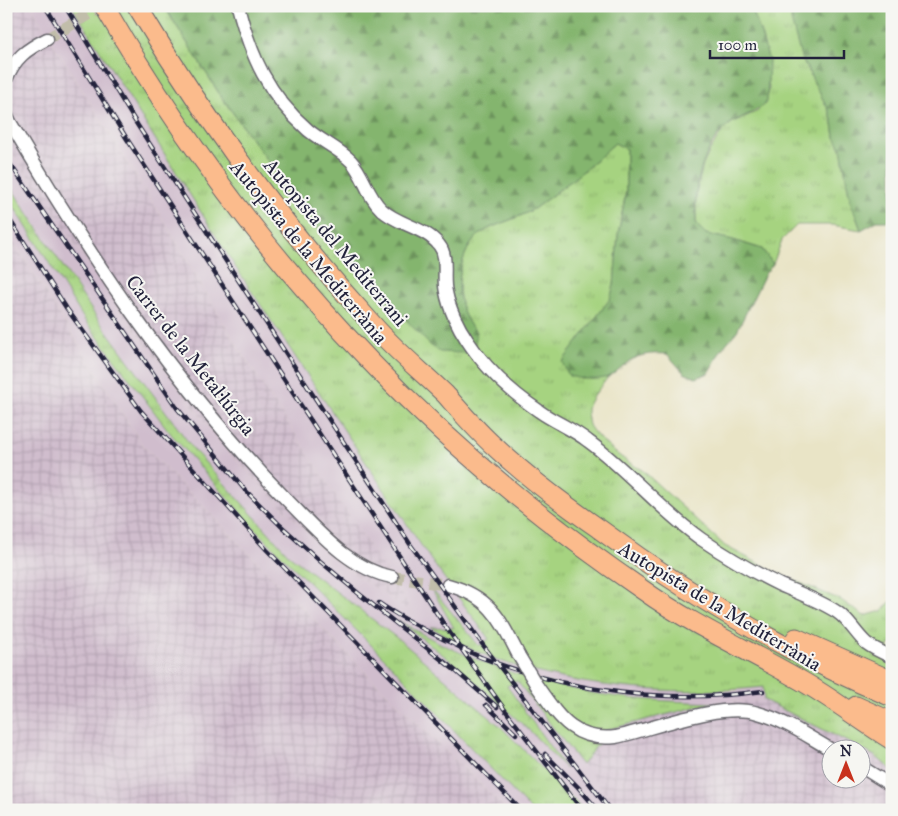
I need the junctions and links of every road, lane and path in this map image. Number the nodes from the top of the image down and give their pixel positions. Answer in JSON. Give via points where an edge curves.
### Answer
{"nodes":[{"id":1,"x":104,"y":6,"type":"edge"},
{"id":2,"x":137,"y":6,"type":"edge"},
{"id":3,"x":238,"y":6,"type":"edge"},
{"id":4,"x":47,"y":39,"type":"tunnel mouth"},
{"id":5,"x":6,"y":80,"type":"edge"},
{"id":6,"x":6,"y":112,"type":"edge"},
{"id":7,"x":222,"y":137,"type":"joint"},
{"id":8,"x":443,"y":393,"type":"junction"},
{"id":9,"x":392,"y":577,"type":"tunnel mouth"},
{"id":10,"x":448,"y":585,"type":"tunnel mouth"},
{"id":11,"x":892,"y":657,"type":"edge"},
{"id":12,"x":803,"y":681,"type":"junction"},
{"id":13,"x":892,"y":681,"type":"edge"},
{"id":14,"x":892,"y":698,"type":"edge"},
{"id":15,"x":892,"y":722,"type":"edge"},
{"id":16,"x":892,"y":740,"type":"edge"},
{"id":17,"x":820,"y":743,"type":"edge"},
{"id":18,"x":870,"y":772,"type":"edge"},
{"id":19,"x":892,"y":786,"type":"edge"}],
"edges":[{"from":1,"to":12,"type":"highway","name":"Autopista de la Mediterrània","via":[[182,128],[252,224],[334,323],[411,402],[503,485],[646,592]]},
{"from":2,"to":7,"type":"highway","name":"Autopista de la Mediterrània"},
{"from":3,"to":11,"type":"street","via":[[258,67],[282,104],[309,130],[352,162],[383,211],[425,233],[439,245],[446,291],[454,314],[466,339],[485,364],[540,412],[604,452],[637,486],[700,538],[765,577],[836,611],[872,648]]},
{"from":4,"to":5,"type":"street","via":[[15,61]]},
{"from":6,"to":9,"type":"street","name":"Carrer de la Metal·lúrgia","via":[[78,234],[149,337],[205,409],[316,529],[361,566]]},
{"from":7,"to":8,"type":"highway","name":"Autopista del Mediterrani","via":[[337,285],[375,328]]},
{"from":8,"to":13,"type":"highway","name":"Autopista de la Mediterrània","via":[[556,485],[681,574],[745,612]]},
{"from":8,"to":14,"type":"highway","via":[[504,455],[648,564],[762,634]]},
{"from":10,"to":17,"type":"street","bridge":true,"via":[[488,605],[537,686],[567,724],[587,736],[616,737],[711,712],[745,710],[787,724]]},
{"from":12,"to":15,"type":"highway"},
{"from":12,"to":16,"type":"highway","name":"Autopista de la Mediterrània"},
{"from":18,"to":19,"type":"street"}]}
